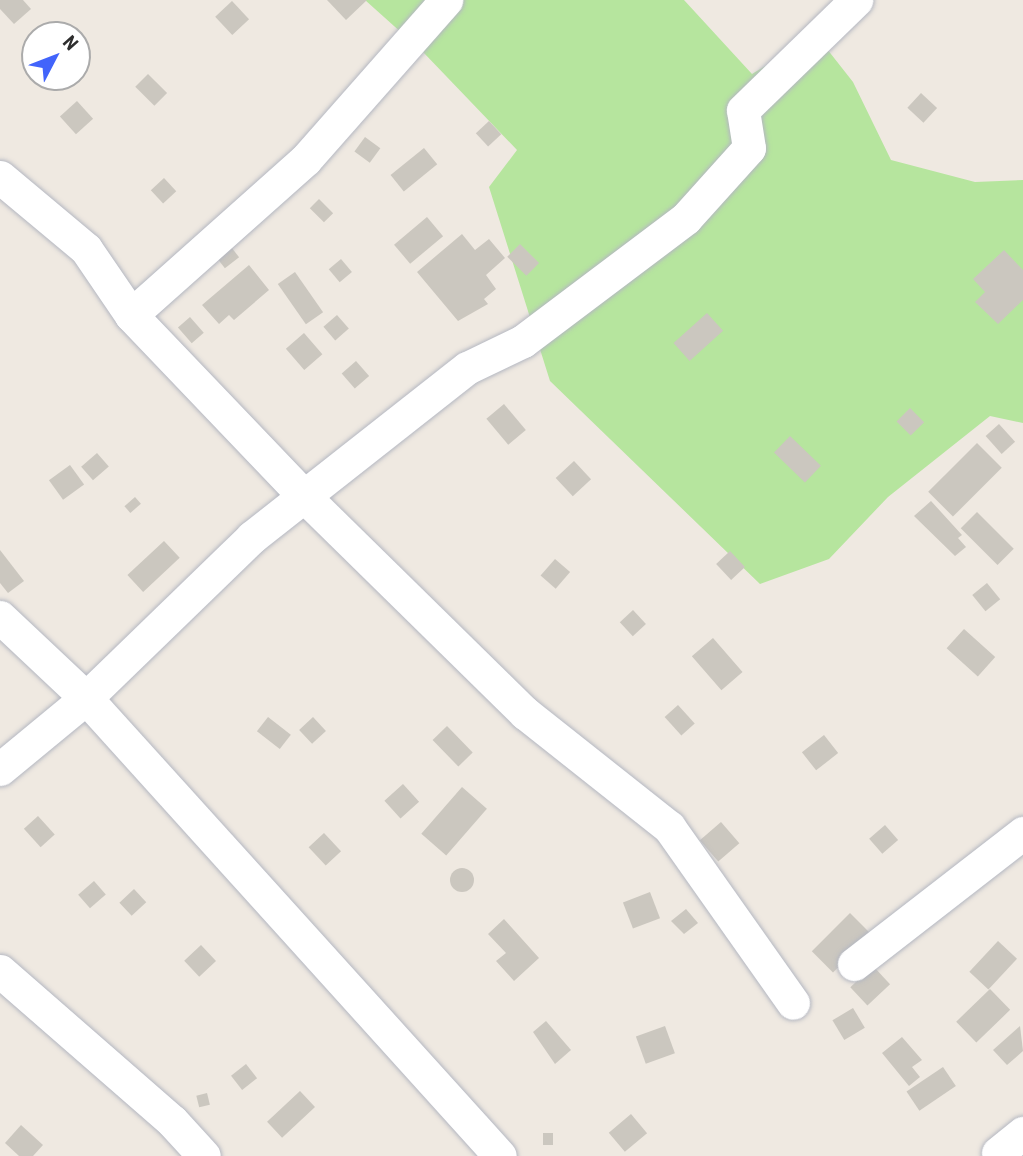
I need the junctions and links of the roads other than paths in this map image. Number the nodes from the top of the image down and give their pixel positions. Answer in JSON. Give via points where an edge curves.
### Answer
{"nodes":[{"id":1,"x":446,"y":0,"type":"edge"},
{"id":2,"x":856,"y":0,"type":"edge"},
{"id":3,"x":0,"y":177,"type":"edge"},
{"id":4,"x":131,"y":315,"type":"junction"},
{"id":5,"x":304,"y":496,"type":"junction"},
{"id":6,"x":0,"y":617,"type":"edge"},
{"id":7,"x":86,"y":698,"type":"junction"},
{"id":8,"x":0,"y":769,"type":"edge"},
{"id":9,"x":1023,"y":833,"type":"edge"},
{"id":10,"x":854,"y":964,"type":"dead end"},
{"id":11,"x":0,"y":971,"type":"edge"},
{"id":12,"x":793,"y":1003,"type":"dead end"},
{"id":13,"x":204,"y":1156,"type":"edge"},
{"id":14,"x":500,"y":1156,"type":"edge"}],
"edges":[{"from":1,"to":4,"type":"street","via":[[306,159]]},
{"from":2,"to":5,"type":"street","via":[[743,110],[749,148],[686,218],[523,341],[467,368]]},
{"from":3,"to":4,"type":"street","via":[[86,249]]},
{"from":4,"to":5,"type":"street"},
{"from":5,"to":7,"type":"street","via":[[252,537]]},
{"from":5,"to":12,"type":"street","via":[[525,713],[669,827]]},
{"from":6,"to":7,"type":"street"},
{"from":7,"to":8,"type":"street"},
{"from":7,"to":14,"type":"street"},
{"from":9,"to":10,"type":"street"},
{"from":11,"to":13,"type":"street","via":[[172,1121]]}]}
